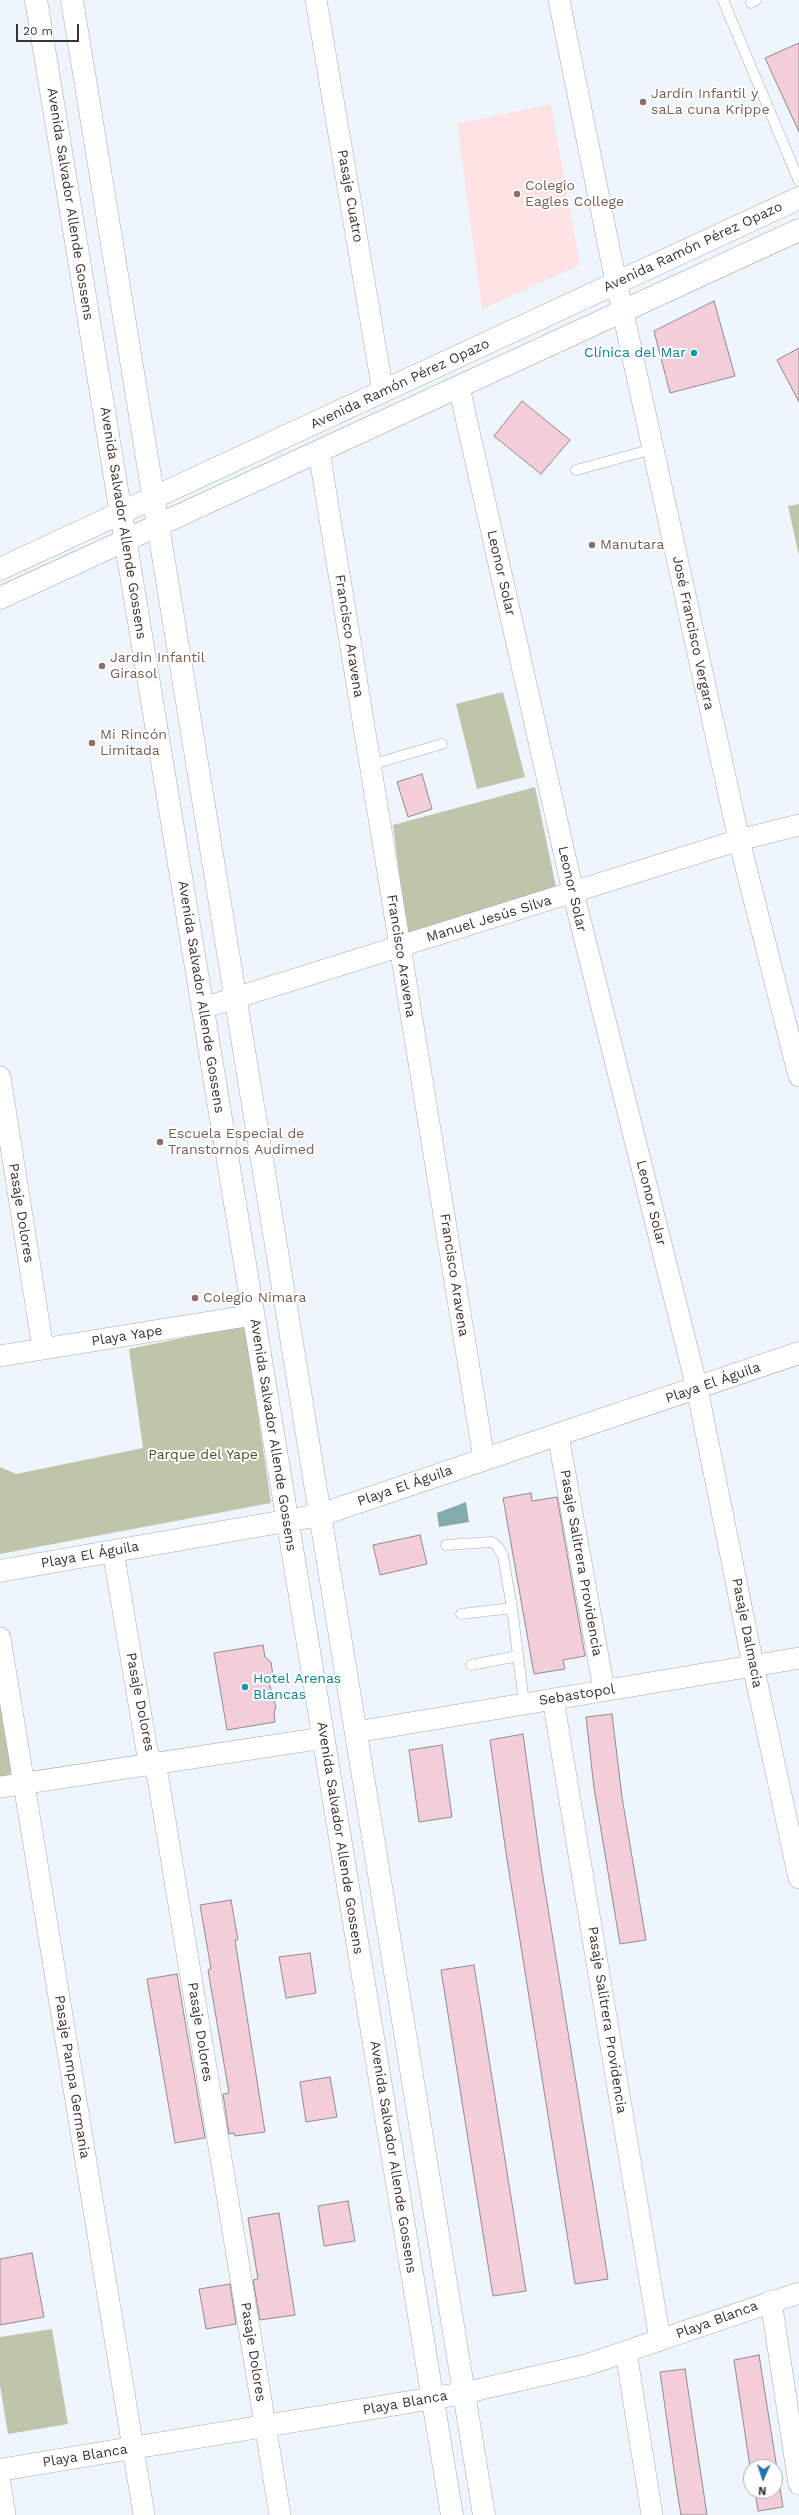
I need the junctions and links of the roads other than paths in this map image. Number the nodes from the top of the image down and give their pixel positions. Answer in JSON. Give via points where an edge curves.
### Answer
{"nodes":[{"id":1,"x":36,"y":0,"type":"edge"},
{"id":2,"x":72,"y":0,"type":"edge"},
{"id":3,"x":316,"y":0,"type":"edge"},
{"id":4,"x":559,"y":0,"type":"edge"},
{"id":5,"x":722,"y":0,"type":"edge"},
{"id":6,"x":799,"y":181,"type":"edge"},
{"id":7,"x":799,"y":198,"type":"edge"},
{"id":8,"x":799,"y":230,"type":"edge"},
{"id":9,"x":616,"y":283,"type":"junction"},
{"id":10,"x":622,"y":312,"type":"junction"},
{"id":11,"x":459,"y":387,"type":"junction"},
{"id":12,"x":383,"y":392,"type":"junction"},
{"id":13,"x":653,"y":449,"type":"junction"},
{"id":14,"x":319,"y":452,"type":"junction"},
{"id":15,"x":576,"y":470,"type":"dead end"},
{"id":16,"x":154,"y":498,"type":"junction"},
{"id":17,"x":121,"y":514,"type":"junction"},
{"id":18,"x":158,"y":525,"type":"junction"},
{"id":19,"x":125,"y":540,"type":"junction"},
{"id":20,"x":0,"y":569,"type":"edge"},
{"id":21,"x":0,"y":598,"type":"edge"},
{"id":22,"x":442,"y":744,"type":"dead end"},
{"id":23,"x":370,"y":765,"type":"junction"},
{"id":24,"x":799,"y":825,"type":"edge"},
{"id":25,"x":739,"y":840,"type":"junction"},
{"id":26,"x":573,"y":892,"type":"junction"},
{"id":27,"x":400,"y":946,"type":"junction"},
{"id":28,"x":236,"y":998,"type":"junction"},
{"id":29,"x":203,"y":1008,"type":"junction"},
{"id":30,"x":799,"y":1076,"type":"edge"},
{"id":31,"x":0,"y":1077,"type":"edge"},
{"id":32,"x":253,"y":1315,"type":"junction"},
{"id":33,"x":43,"y":1349,"type":"junction"},
{"id":34,"x":799,"y":1354,"type":"edge"},
{"id":35,"x":0,"y":1356,"type":"edge"},
{"id":36,"x":697,"y":1388,"type":"junction"},
{"id":37,"x":558,"y":1435,"type":"junction"},
{"id":38,"x":484,"y":1460,"type":"junction"},
{"id":39,"x":320,"y":1514,"type":"junction"},
{"id":40,"x":288,"y":1520,"type":"junction"},
{"id":41,"x":446,"y":1545,"type":"dead end"},
{"id":42,"x":113,"y":1551,"type":"junction"},
{"id":43,"x":0,"y":1571,"type":"edge"},
{"id":44,"x":512,"y":1608,"type":"junction"},
{"id":45,"x":461,"y":1614,"type":"dead end"},
{"id":46,"x":0,"y":1638,"type":"edge"},
{"id":47,"x":518,"y":1656,"type":"junction"},
{"id":48,"x":799,"y":1658,"type":"edge"},
{"id":49,"x":471,"y":1665,"type":"dead end"},
{"id":50,"x":753,"y":1665,"type":"junction"},
{"id":51,"x":604,"y":1690,"type":"junction"},
{"id":52,"x":553,"y":1699,"type":"junction"},
{"id":53,"x":524,"y":1703,"type":"junction"},
{"id":54,"x":356,"y":1732,"type":"junction"},
{"id":55,"x":323,"y":1738,"type":"junction"},
{"id":56,"x":153,"y":1764,"type":"junction"},
{"id":57,"x":24,"y":1783,"type":"junction"},
{"id":58,"x":0,"y":1787,"type":"edge"},
{"id":59,"x":799,"y":1878,"type":"edge"},
{"id":60,"x":799,"y":2293,"type":"edge"},
{"id":61,"x":771,"y":2301,"type":"junction"},
{"id":62,"x":660,"y":2340,"type":"junction"},
{"id":63,"x":626,"y":2352,"type":"junction"},
{"id":64,"x":464,"y":2393,"type":"junction"},
{"id":65,"x":433,"y":2399,"type":"junction"},
{"id":66,"x":265,"y":2426,"type":"junction"},
{"id":67,"x":133,"y":2448,"type":"junction"},
{"id":68,"x":0,"y":2470,"type":"edge"},
{"id":69,"x":0,"y":2482,"type":"edge"},
{"id":70,"x":799,"y":2484,"type":"edge"},
{"id":71,"x":5,"y":2515,"type":"edge"},
{"id":72,"x":144,"y":2515,"type":"edge"},
{"id":73,"x":280,"y":2515,"type":"edge"},
{"id":74,"x":452,"y":2515,"type":"edge"},
{"id":75,"x":484,"y":2515,"type":"edge"},
{"id":76,"x":652,"y":2515,"type":"edge"}],
"edges":[{"from":1,"to":17,"type":"main road","name":"Avenida Salvador Allende Gossens"},
{"from":2,"to":16,"type":"main road"},
{"from":3,"to":12,"type":"street","name":"Pasaje Cuatro"},
{"from":4,"to":9,"type":"street","name":"José Francisco Vergara"},
{"from":5,"to":6,"type":"lane"},
{"from":7,"to":9,"type":"main road","name":"Avenida Ramón Pérez Opazo"},
{"from":8,"to":10,"type":"main road","name":"Avenida Ramón Pérez Opazo"},
{"from":9,"to":10,"type":"street","name":"José Francisco Vergara"},
{"from":9,"to":12,"type":"main road","name":"Avenida Ramón Pérez Opazo"},
{"from":10,"to":11,"type":"main road","name":"Avenida Ramón Pérez Opazo"},
{"from":10,"to":13,"type":"street","name":"José Francisco Vergara"},
{"from":11,"to":14,"type":"main road","name":"Avenida Ramón Pérez Opazo"},
{"from":11,"to":26,"type":"street","name":"Leonor Solar"},
{"from":12,"to":16,"type":"main road","name":"Avenida Ramón Pérez Opazo"},
{"from":13,"to":15,"type":"lane"},
{"from":13,"to":25,"type":"street","name":"José Francisco Vergara"},
{"from":14,"to":18,"type":"main road","name":"Avenida Ramón Pérez Opazo"},
{"from":14,"to":23,"type":"street","name":"Francisco Aravena"},
{"from":16,"to":17,"type":"main road","name":"Avenida Ramón Pérez Opazo"},
{"from":16,"to":18,"type":"main road"},
{"from":17,"to":19,"type":"main road","name":"Avenida Salvador Allende Gossens"},
{"from":17,"to":20,"type":"main road","name":"Avenida Ramón Pérez Opazo"},
{"from":18,"to":19,"type":"main road","name":"Avenida Ramón Pérez Opazo"},
{"from":18,"to":28,"type":"main road"},
{"from":19,"to":21,"type":"main road","name":"Avenida Ramón Pérez Opazo"},
{"from":19,"to":29,"type":"main road","name":"Avenida Salvador Allende Gossens"},
{"from":22,"to":23,"type":"lane"},
{"from":23,"to":27,"type":"street","name":"Francisco Aravena"},
{"from":24,"to":25,"type":"street","name":"Manuel Jesús Silva"},
{"from":25,"to":26,"type":"street","name":"Manuel Jesús Silva"},
{"from":25,"to":30,"type":"street","name":"José Francisco Vergara"},
{"from":26,"to":27,"type":"street","name":"Manuel Jesús Silva"},
{"from":26,"to":36,"type":"street","name":"Leonor Solar"},
{"from":27,"to":28,"type":"street","name":"Manuel Jesús Silva"},
{"from":27,"to":38,"type":"street","name":"Francisco Aravena"},
{"from":28,"to":29,"type":"street","name":"Manuel Jesús Silva"},
{"from":28,"to":39,"type":"main road"},
{"from":29,"to":32,"type":"main road","name":"Avenida Salvador Allende Gossens"},
{"from":31,"to":33,"type":"street","name":"Pasaje Dolores"},
{"from":32,"to":33,"type":"street","name":"Playa Yape"},
{"from":32,"to":40,"type":"main road","name":"Avenida Salvador Allende Gossens"},
{"from":33,"to":35,"type":"street","name":"Playa Yape"},
{"from":34,"to":36,"type":"main road","name":"Playa El Águila"},
{"from":36,"to":37,"type":"main road","name":"Playa El Águila"},
{"from":36,"to":50,"type":"street","name":"Pasaje Dalmacia"},
{"from":37,"to":38,"type":"main road","name":"Playa El Águila"},
{"from":37,"to":51,"type":"street","name":"Pasaje Salitrera Providencia"},
{"from":38,"to":39,"type":"main road","name":"Playa El Águila"},
{"from":39,"to":40,"type":"main road","name":"Playa El Águila"},
{"from":39,"to":54,"type":"main road"},
{"from":40,"to":42,"type":"main road","name":"Playa El Águila"},
{"from":40,"to":55,"type":"main road","name":"Avenida Salvador Allende Gossens"},
{"from":41,"to":44,"type":"lane","via":[[492,1542],[498,1547],[503,1556]]},
{"from":42,"to":43,"type":"main road","name":"Playa El Águila"},
{"from":42,"to":56,"type":"street","name":"Pasaje Dolores","via":[[147,1751]]},
{"from":44,"to":45,"type":"lane"},
{"from":44,"to":47,"type":"lane"},
{"from":46,"to":57,"type":"street","name":"Pasaje Pampa Germania"},
{"from":47,"to":49,"type":"lane"},
{"from":47,"to":53,"type":"lane"},
{"from":48,"to":50,"type":"street","name":"Sebastopol"},
{"from":50,"to":51,"type":"street","name":"Sebastopol"},
{"from":50,"to":59,"type":"street","name":"Pasaje Dalmacia"},
{"from":51,"to":52,"type":"street","name":"Sebastopol"},
{"from":52,"to":53,"type":"street","name":"Sebastopol"},
{"from":52,"to":62,"type":"street","name":"Pasaje Salitrera Providencia"},
{"from":53,"to":54,"type":"street","name":"Sebastopol"},
{"from":54,"to":64,"type":"main road"},
{"from":55,"to":56,"type":"street"},
{"from":55,"to":65,"type":"main road","name":"Avenida Salvador Allende Gossens"},
{"from":56,"to":57,"type":"street"},
{"from":56,"to":66,"type":"street","name":"Pasaje Dolores","via":[[158,1778]]},
{"from":57,"to":58,"type":"street"},
{"from":57,"to":67,"type":"street","name":"Pasaje Pampa Germania"},
{"from":60,"to":61,"type":"street","name":"Playa Blanca"},
{"from":61,"to":62,"type":"street","name":"Playa Blanca"},
{"from":61,"to":70,"type":"street"},
{"from":62,"to":63,"type":"street","name":"Playa Blanca"},
{"from":63,"to":64,"type":"street","name":"Playa Blanca","via":[[560,2372]]},
{"from":63,"to":76,"type":"street"},
{"from":64,"to":65,"type":"main road","name":"Playa Blanca"},
{"from":64,"to":75,"type":"main road"},
{"from":65,"to":66,"type":"main road","name":"Playa Blanca"},
{"from":65,"to":74,"type":"main road","name":"Avenida Salvador Allende Gossens"},
{"from":66,"to":67,"type":"main road","name":"Playa Blanca"},
{"from":66,"to":73,"type":"street","name":"Pasaje Dolores"},
{"from":67,"to":68,"type":"main road","name":"Playa Blanca"},
{"from":67,"to":72,"type":"street","name":"Pasaje Pampa Germania"},
{"from":69,"to":71,"type":"street"}]}
